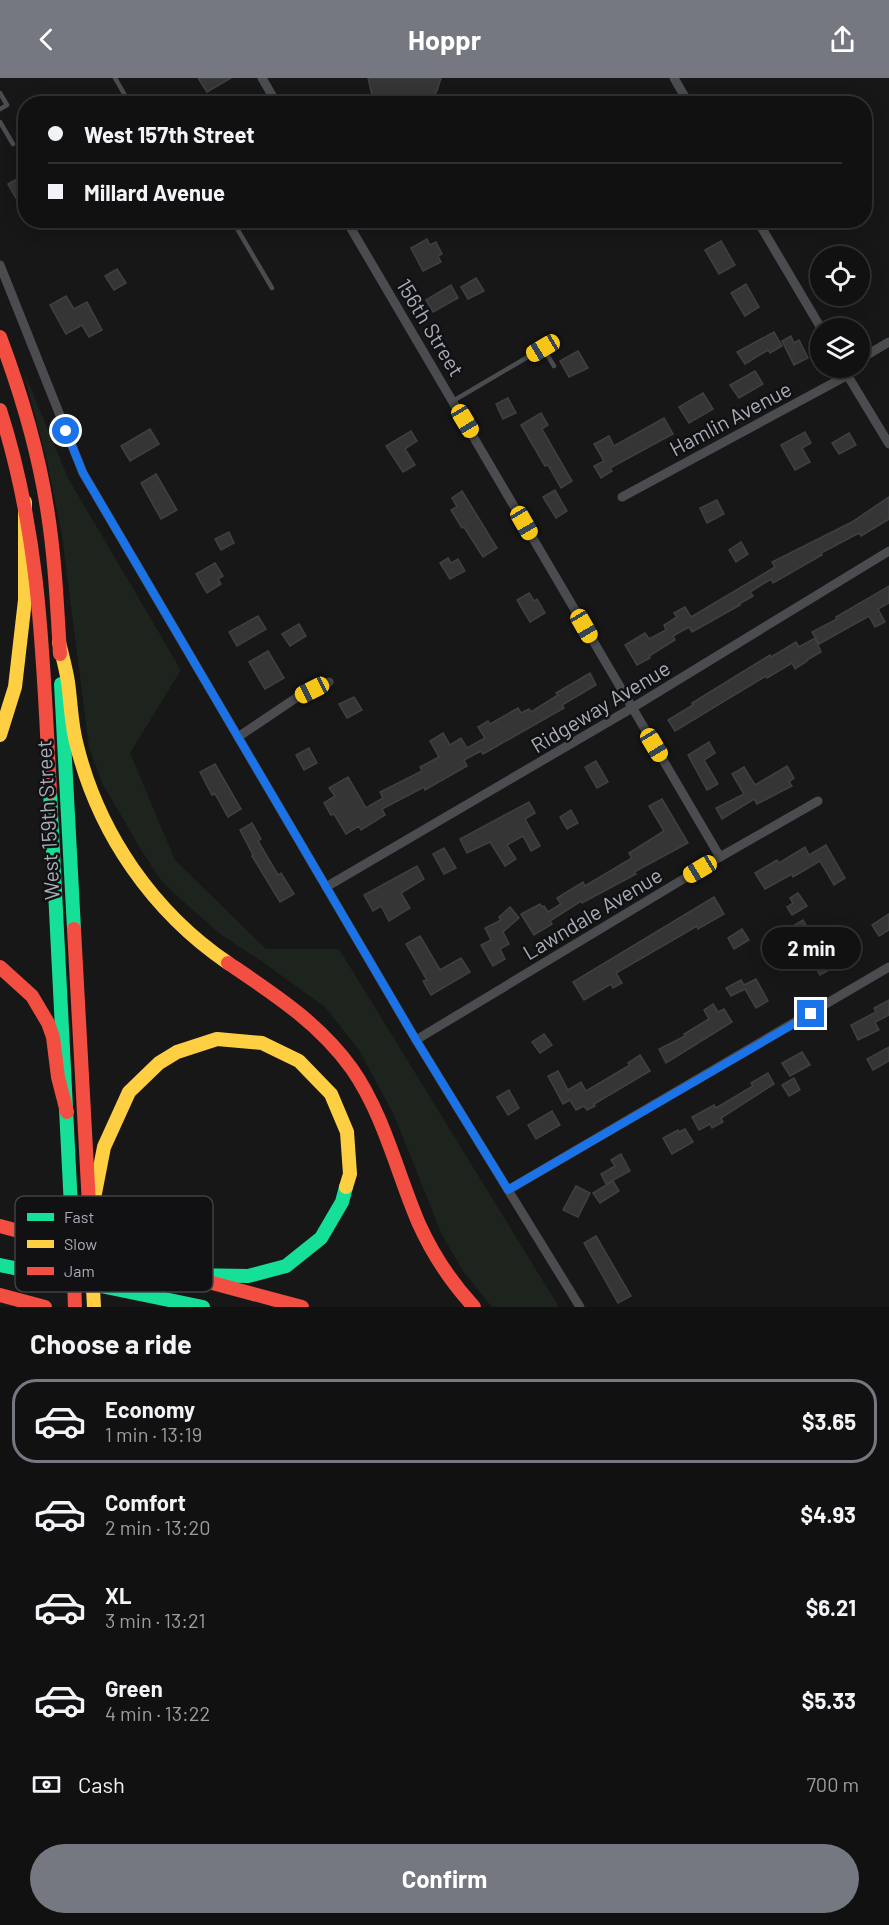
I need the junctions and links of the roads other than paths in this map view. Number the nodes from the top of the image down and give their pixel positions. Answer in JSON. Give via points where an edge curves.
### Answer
{"nodes":[{"id":1,"x":115,"y":78,"type":"edge"},
{"id":2,"x":262,"y":78,"type":"edge"},
{"id":3,"x":674,"y":78,"type":"edge"},
{"id":4,"x":0,"y":93,"type":"edge"},
{"id":5,"x":125,"y":96,"type":"edge"},
{"id":6,"x":272,"y":96,"type":"edge"},
{"id":7,"x":684,"y":96,"type":"edge"},
{"id":8,"x":0,"y":109,"type":"edge"},
{"id":9,"x":0,"y":122,"type":"edge"},
{"id":10,"x":13,"y":144,"type":"dead end"},
{"id":11,"x":237,"y":228,"type":"edge"},
{"id":12,"x":351,"y":228,"type":"edge"},
{"id":13,"x":762,"y":228,"type":"edge"},
{"id":14,"x":0,"y":265,"type":"edge"},
{"id":15,"x":272,"y":288,"type":"dead end"},
{"id":16,"x":815,"y":318,"type":"edge"},
{"id":17,"x":0,"y":337,"type":"edge"},
{"id":18,"x":889,"y":342,"type":"edge"},
{"id":19,"x":870,"y":353,"type":"edge"},
{"id":20,"x":554,"y":366,"type":"dead end"},
{"id":21,"x":834,"y":378,"type":"edge"},
{"id":22,"x":852,"y":378,"type":"edge"},
{"id":23,"x":453,"y":401,"type":"junction"},
{"id":24,"x":0,"y":410,"type":"edge"},
{"id":25,"x":889,"y":444,"type":"edge"},
{"id":26,"x":622,"y":497,"type":"dead end"},
{"id":27,"x":25,"y":502,"type":"junction"},
{"id":28,"x":889,"y":551,"type":"edge"},
{"id":29,"x":59,"y":642,"type":"junction"},
{"id":30,"x":329,"y":682,"type":"dead end"},
{"id":31,"x":632,"y":708,"type":"junction"},
{"id":32,"x":0,"y":735,"type":"edge"},
{"id":33,"x":238,"y":737,"type":"junction"},
{"id":34,"x":818,"y":801,"type":"dead end"},
{"id":35,"x":720,"y":857,"type":"junction"},
{"id":36,"x":326,"y":887,"type":"junction"},
{"id":37,"x":889,"y":967,"type":"edge"},
{"id":38,"x":0,"y":968,"type":"edge"},
{"id":39,"x":416,"y":1040,"type":"junction"},
{"id":40,"x":67,"y":1112,"type":"junction"},
{"id":41,"x":508,"y":1190,"type":"junction"},
{"id":42,"x":71,"y":1196,"type":"edge"},
{"id":43,"x":88,"y":1196,"type":"edge"},
{"id":44,"x":95,"y":1196,"type":"edge"},
{"id":45,"x":0,"y":1265,"type":"edge"},
{"id":46,"x":15,"y":1268,"type":"edge"},
{"id":47,"x":213,"y":1275,"type":"edge"},
{"id":48,"x":213,"y":1282,"type":"edge"},
{"id":49,"x":74,"y":1292,"type":"edge"},
{"id":50,"x":93,"y":1292,"type":"edge"},
{"id":51,"x":130,"y":1292,"type":"edge"},
{"id":52,"x":0,"y":1294,"type":"edge"},
{"id":53,"x":45,"y":1307,"type":"edge"},
{"id":54,"x":75,"y":1307,"type":"edge"},
{"id":55,"x":94,"y":1307,"type":"edge"},
{"id":56,"x":203,"y":1307,"type":"edge"},
{"id":57,"x":302,"y":1307,"type":"edge"},
{"id":58,"x":474,"y":1307,"type":"edge"},
{"id":59,"x":580,"y":1307,"type":"edge"}],
"edges":[{"from":1,"to":5,"type":"lane"},
{"from":2,"to":6,"type":"street"},
{"from":3,"to":7,"type":"street"},
{"from":4,"to":8,"type":"lane","via":[[7,105]]},
{"from":9,"to":10,"type":"lane"},
{"from":11,"to":15,"type":"lane"},
{"from":12,"to":23,"type":"street","name":"156th Street"},
{"from":13,"to":16,"type":"street"},
{"from":14,"to":33,"type":"street","via":[[83,473]]},
{"from":17,"to":29,"type":"main road","name":"West 159th Street","via":[[30,424],[44,487],[54,555]]},
{"from":18,"to":19,"type":"street"},
{"from":20,"to":23,"type":"lane","via":[[543,348]]},
{"from":21,"to":26,"type":"street","name":"Hamlin Avenue"},
{"from":22,"to":25,"type":"street"},
{"from":23,"to":31,"type":"street","name":"156th Street"},
{"from":24,"to":27,"type":"main road","name":"West 159th Street"},
{"from":27,"to":32,"type":"main road","via":[[25,600],[15,687]]},
{"from":27,"to":40,"type":"main road","name":"West 159th Street","via":[[40,607]]},
{"from":28,"to":31,"type":"street","name":"Ridgeway Avenue"},
{"from":29,"to":43,"type":"main road","name":"West 159th Street"},
{"from":29,"to":58,"type":"main road","via":[[76,744],[113,840],[156,901],[179,924],[297,1010],[344,1058],[374,1108],[435,1256]]},
{"from":30,"to":33,"type":"street","via":[[296,698]]},
{"from":31,"to":35,"type":"street","name":"156th Street"},
{"from":31,"to":36,"type":"street","name":"Ridgeway Avenue"},
{"from":33,"to":36,"type":"street"},
{"from":34,"to":35,"type":"street","name":"Lawndale Avenue"},
{"from":35,"to":39,"type":"street","name":"Lawndale Avenue"},
{"from":36,"to":39,"type":"street"},
{"from":37,"to":41,"type":"street"},
{"from":38,"to":40,"type":"main road","via":[[25,987],[45,1015]]},
{"from":39,"to":41,"type":"street"},
{"from":40,"to":42,"type":"main road","name":"West 159th Street","bridge":true},
{"from":41,"to":59,"type":"street"},
{"from":44,"to":47,"type":"main road","via":[[104,1147],[129,1092],[159,1063],[177,1052],[217,1039],[262,1043],[299,1061],[331,1094],[347,1132],[350,1174],[342,1202],[321,1238],[286,1266],[248,1276]]},
{"from":45,"to":46,"type":"main road"},
{"from":48,"to":57,"type":"main road"},
{"from":49,"to":54,"type":"main road","name":"West 159th Street","bridge":true},
{"from":50,"to":55,"type":"main road","name":"West 159th Street","bridge":true},
{"from":51,"to":56,"type":"main road"},
{"from":52,"to":53,"type":"main road"}]}
